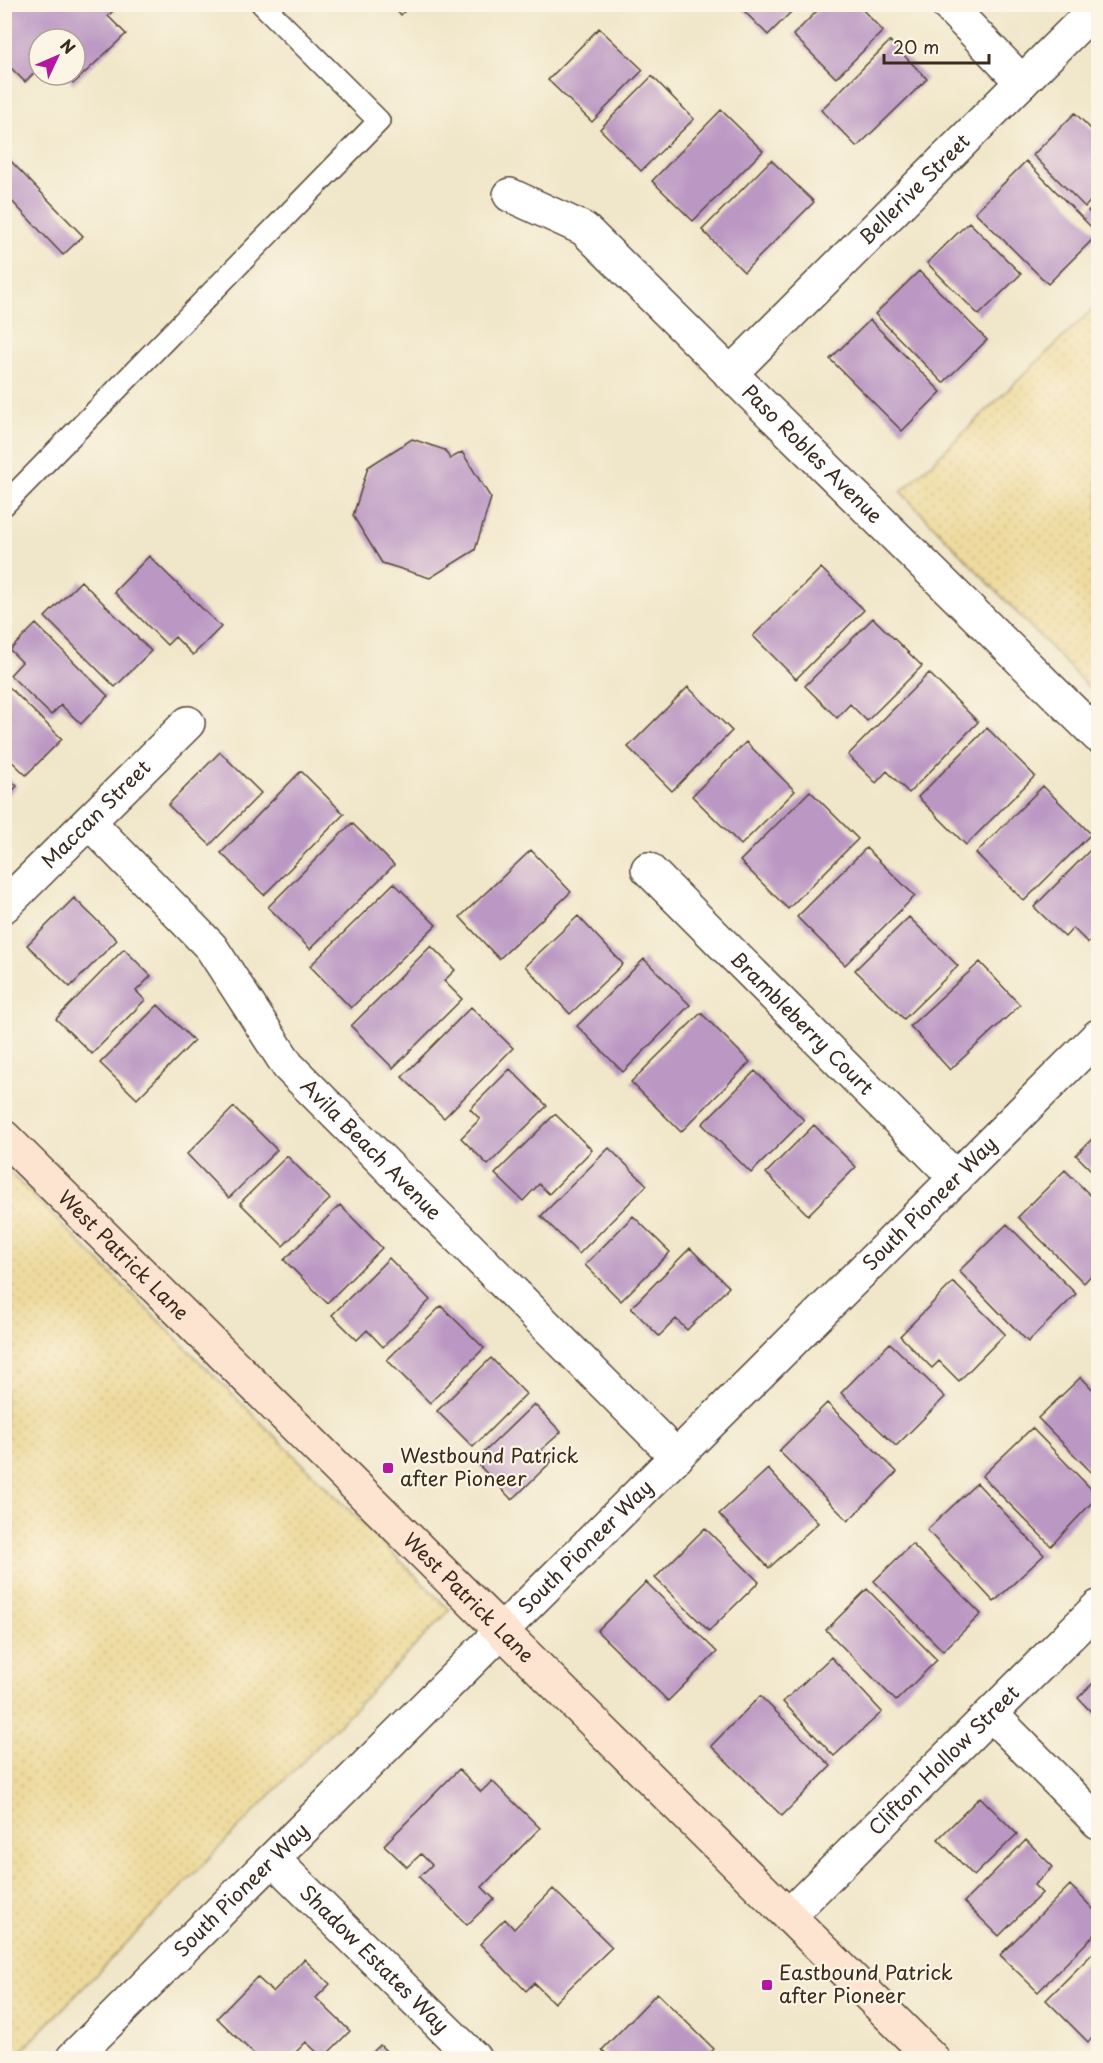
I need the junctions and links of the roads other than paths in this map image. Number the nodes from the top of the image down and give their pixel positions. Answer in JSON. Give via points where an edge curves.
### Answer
{"nodes":[{"id":1,"x":262,"y":4,"type":"edge"},
{"id":2,"x":947,"y":4,"type":"edge"},
{"id":3,"x":1098,"y":6,"type":"edge"},
{"id":4,"x":1022,"y":82,"type":"junction"},
{"id":5,"x":510,"y":195,"type":"dead end"},
{"id":6,"x":730,"y":374,"type":"junction"},
{"id":7,"x":4,"y":504,"type":"edge"},
{"id":8,"x":188,"y":723,"type":"dead end"},
{"id":9,"x":1098,"y":736,"type":"edge"},
{"id":10,"x":89,"y":822,"type":"junction"},
{"id":11,"x":648,"y":869,"type":"dead end"},
{"id":12,"x":4,"y":906,"type":"edge"},
{"id":13,"x":1098,"y":1036,"type":"edge"},
{"id":14,"x":4,"y":1137,"type":"edge"},
{"id":15,"x":956,"y":1178,"type":"junction"},
{"id":16,"x":677,"y":1457,"type":"junction"},
{"id":17,"x":1098,"y":1606,"type":"edge"},
{"id":18,"x":502,"y":1631,"type":"junction"},
{"id":19,"x":991,"y":1714,"type":"junction"},
{"id":20,"x":1098,"y":1822,"type":"edge"},
{"id":21,"x":274,"y":1860,"type":"junction"},
{"id":22,"x":789,"y":1916,"type":"junction"},
{"id":23,"x":74,"y":2058,"type":"edge"},
{"id":24,"x":474,"y":2058,"type":"edge"},
{"id":25,"x":932,"y":2058,"type":"edge"}],
"edges":[{"from":1,"to":7,"type":"lane","via":[[379,121]]},
{"from":2,"to":4,"type":"street"},
{"from":3,"to":4,"type":"street","name":"Bellerive Street"},
{"from":4,"to":6,"type":"street","name":"Bellerive Street"},
{"from":5,"to":6,"type":"street","name":"Paso Robles Avenue","via":[[584,229]]},
{"from":6,"to":9,"type":"street","name":"Paso Robles Avenue"},
{"from":8,"to":10,"type":"street","name":"Maccan Street"},
{"from":10,"to":12,"type":"street","name":"Maccan Street"},
{"from":10,"to":16,"type":"street","name":"Avila Beach Avenue","via":[[211,946],[288,1066]]},
{"from":11,"to":15,"type":"street","name":"Brambleberry Court"},
{"from":13,"to":15,"type":"street","name":"South Pioneer Way"},
{"from":14,"to":18,"type":"street","name":"West Patrick Lane"},
{"from":15,"to":16,"type":"street","name":"South Pioneer Way"},
{"from":16,"to":18,"type":"street","name":"South Pioneer Way"},
{"from":17,"to":19,"type":"street","name":"Clifton Hollow Street"},
{"from":18,"to":21,"type":"street","name":"South Pioneer Way"},
{"from":18,"to":22,"type":"street","name":"West Patrick Lane"},
{"from":19,"to":20,"type":"street"},
{"from":19,"to":22,"type":"street","name":"Clifton Hollow Street"},
{"from":21,"to":23,"type":"street","name":"South Pioneer Way"},
{"from":21,"to":24,"type":"street","name":"Shadow Estates Way"},
{"from":22,"to":25,"type":"street","name":"West Patrick Lane"}]}
